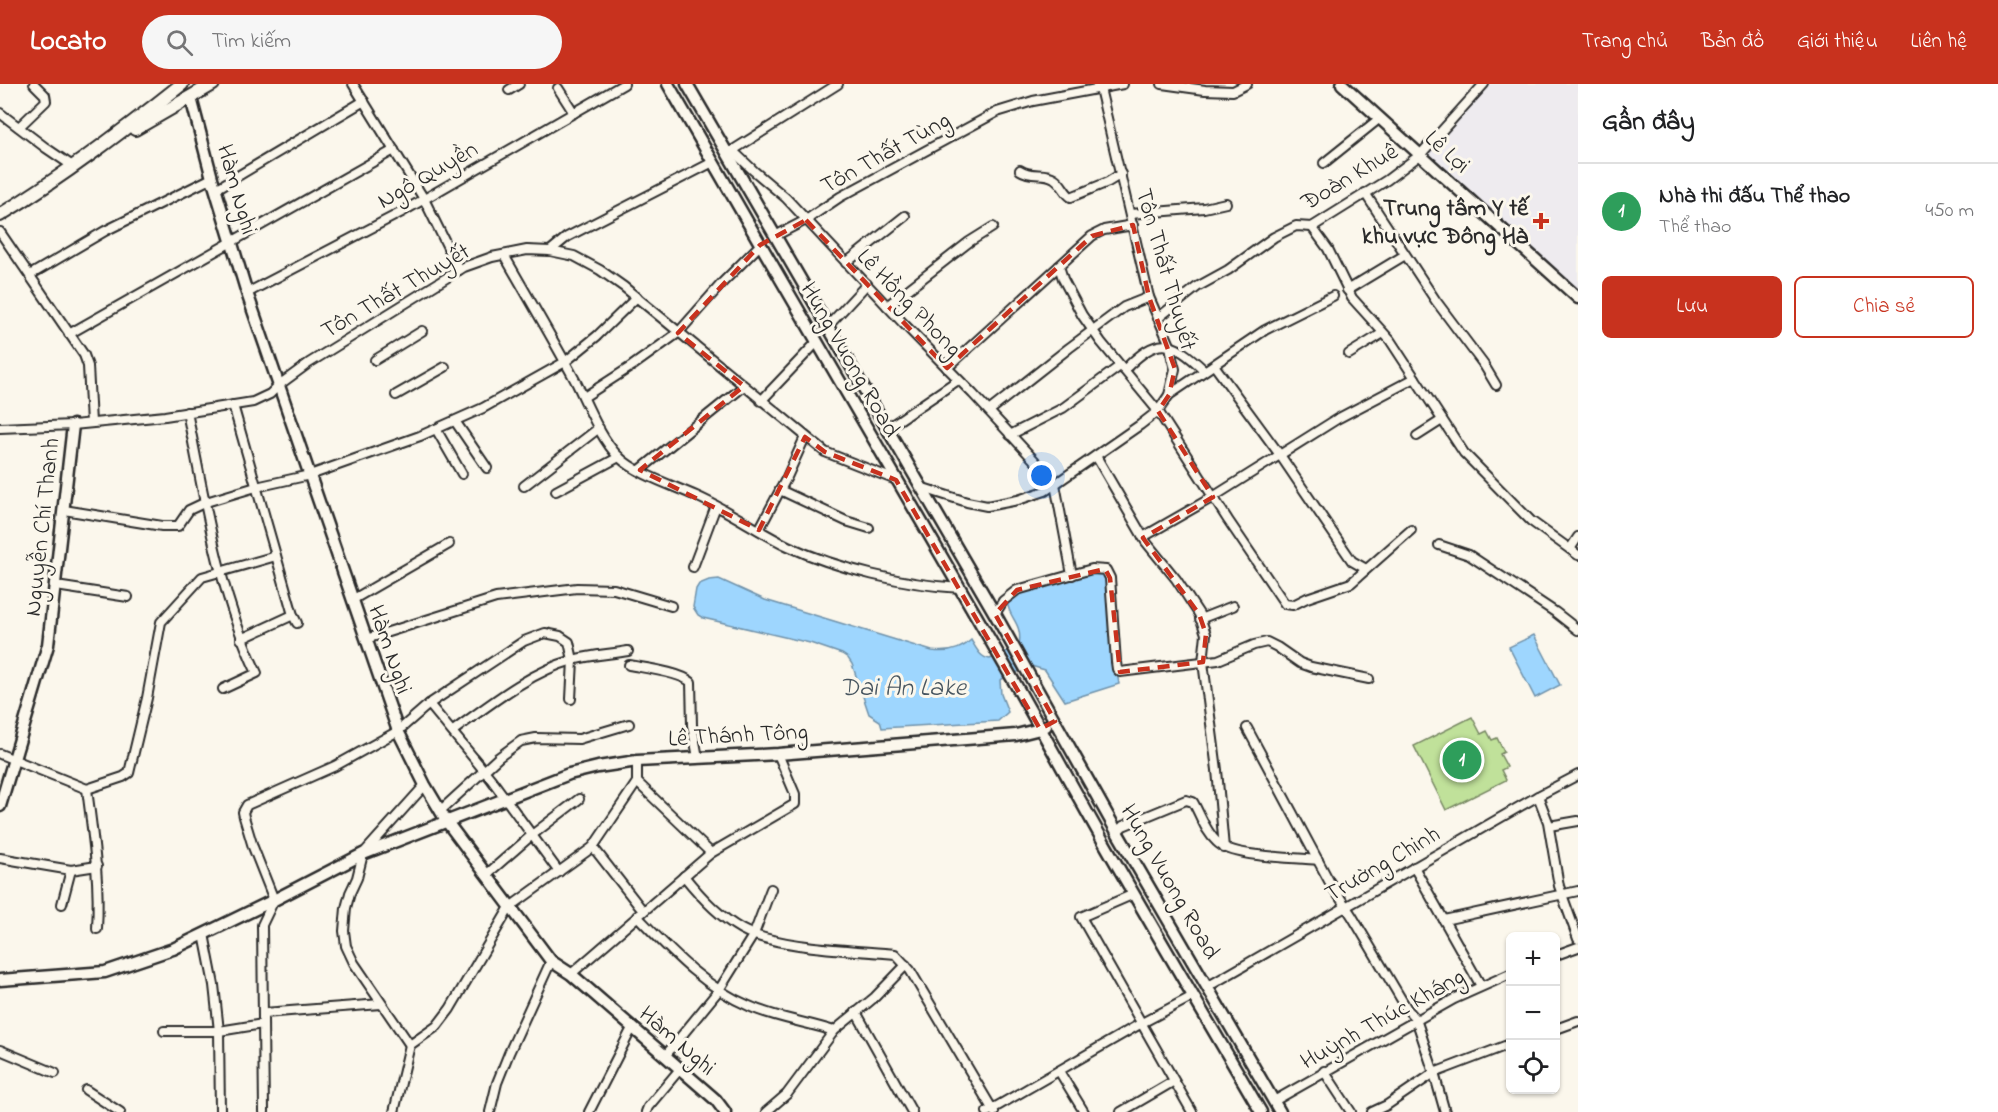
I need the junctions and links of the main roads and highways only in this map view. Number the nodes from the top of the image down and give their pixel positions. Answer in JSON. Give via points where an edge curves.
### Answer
{"nodes":[{"id":1,"x":183,"y":84,"type":"edge"},
{"id":2,"x":213,"y":84,"type":"edge"},
{"id":3,"x":191,"y":98,"type":"junction"},
{"id":4,"x":103,"y":147,"type":"junction"},
{"id":5,"x":0,"y":215,"type":"edge"}],
"edges":[{"from":1,"to":3,"type":"main road"},
{"from":1,"to":4,"type":"main road"},
{"from":2,"to":3,"type":"main road"},
{"from":3,"to":4,"type":"main road"},
{"from":4,"to":5,"type":"main road"}]}
